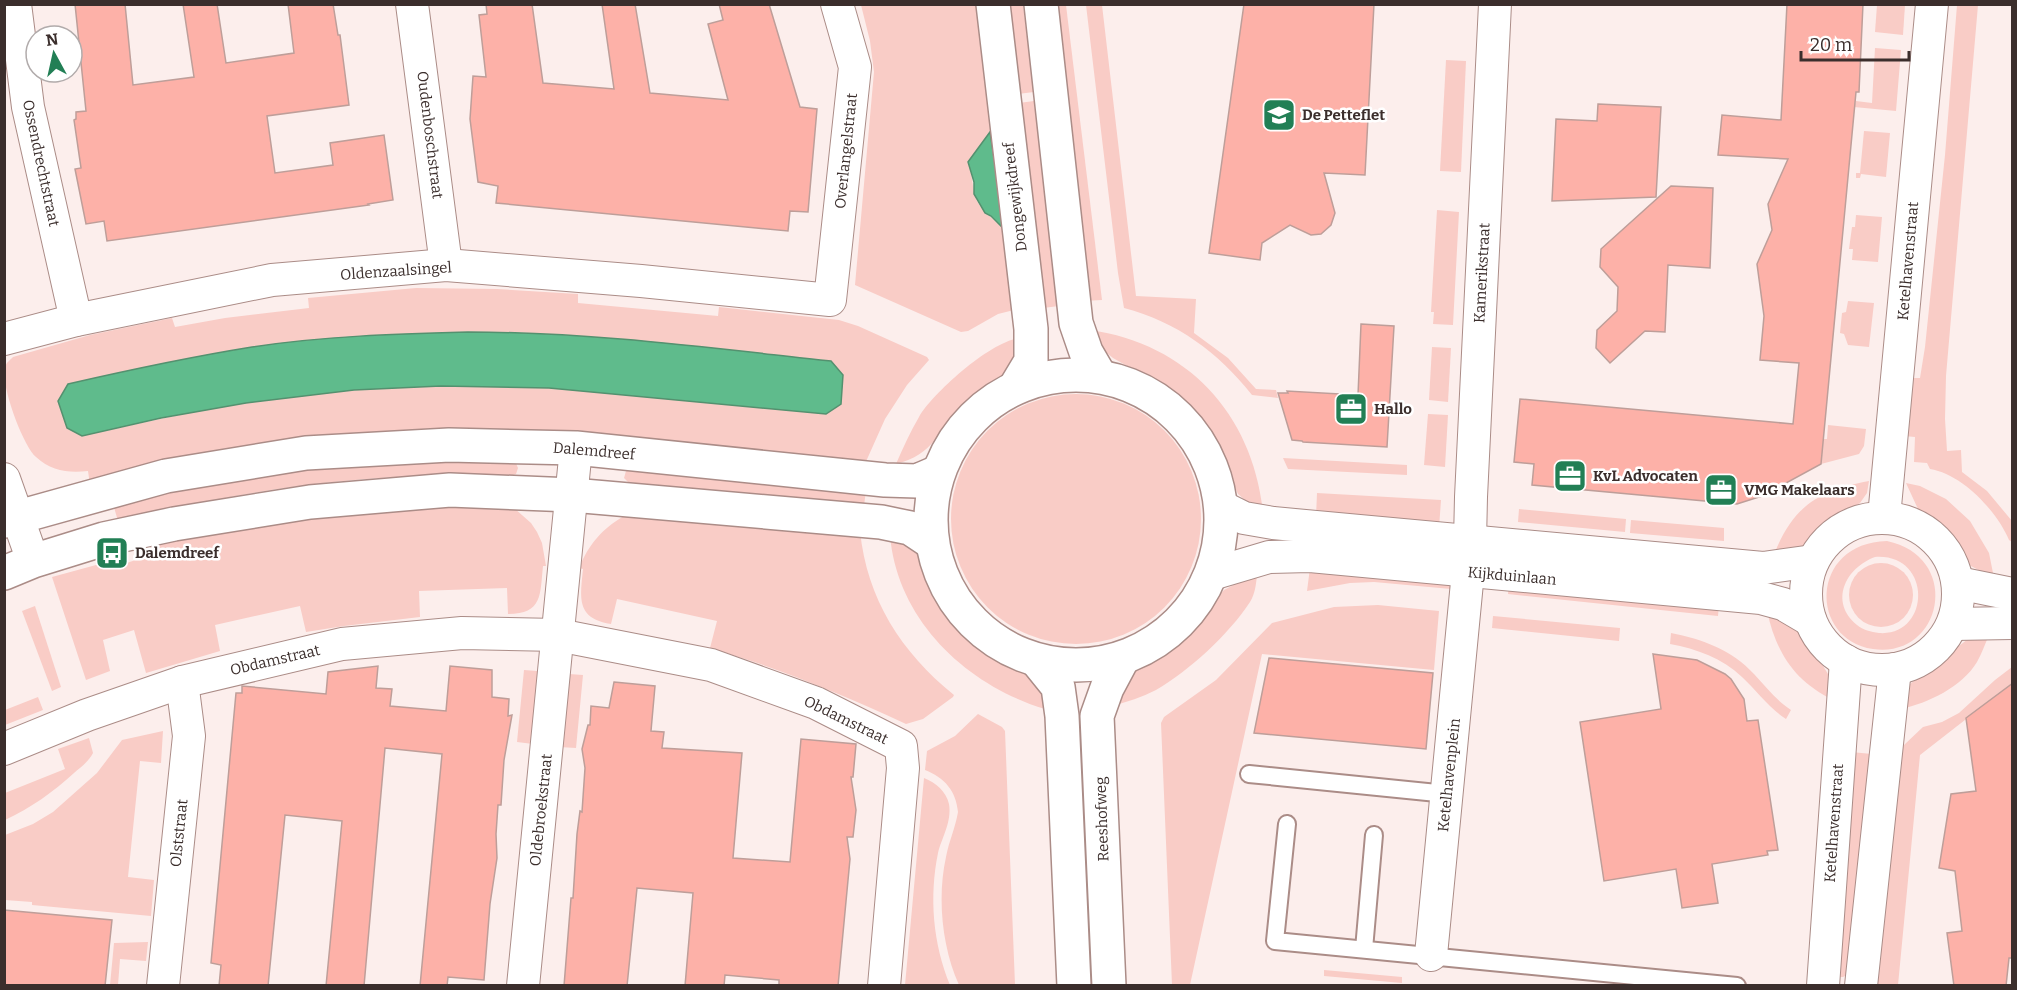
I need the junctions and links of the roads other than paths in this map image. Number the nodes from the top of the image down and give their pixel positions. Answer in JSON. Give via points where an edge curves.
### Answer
{"nodes":[{"id":1,"x":15,"y":4,"type":"edge"},
{"id":2,"x":412,"y":4,"type":"edge"},
{"id":3,"x":837,"y":4,"type":"edge"},
{"id":4,"x":993,"y":4,"type":"edge"},
{"id":5,"x":1041,"y":4,"type":"edge"},
{"id":6,"x":1495,"y":4,"type":"edge"},
{"id":7,"x":1932,"y":4,"type":"edge"},
{"id":8,"x":447,"y":265,"type":"junction"},
{"id":9,"x":830,"y":300,"type":"joint"},
{"id":10,"x":76,"y":320,"type":"junction"},
{"id":11,"x":4,"y":339,"type":"edge"},
{"id":12,"x":1100,"y":376,"type":"junction"},
{"id":13,"x":1017,"y":386,"type":"junction"},
{"id":14,"x":576,"y":448,"type":"junction"},
{"id":15,"x":938,"y":472,"type":"junction"},
{"id":16,"x":4,"y":479,"type":"edge"},
{"id":17,"x":572,"y":495,"type":"junction"},
{"id":18,"x":1222,"y":507,"type":"junction"},
{"id":19,"x":1884,"y":518,"type":"junction"},
{"id":20,"x":11,"y":519,"type":"edge"},
{"id":21,"x":1470,"y":541,"type":"junction"},
{"id":22,"x":931,"y":542,"type":"junction"},
{"id":23,"x":1813,"y":561,"type":"junction"},
{"id":24,"x":19,"y":567,"type":"edge"},
{"id":25,"x":1212,"y":574,"type":"junction"},
{"id":26,"x":1958,"y":583,"type":"junction"},
{"id":27,"x":1468,"y":584,"type":"junction"},
{"id":28,"x":2013,"y":594,"type":"edge"},
{"id":29,"x":1810,"y":620,"type":"junction"},
{"id":30,"x":1953,"y":624,"type":"junction"},
{"id":31,"x":2013,"y":624,"type":"edge"},
{"id":32,"x":558,"y":635,"type":"junction"},
{"id":33,"x":1123,"y":658,"type":"junction"},
{"id":34,"x":1037,"y":661,"type":"junction"},
{"id":35,"x":1846,"y":661,"type":"junction"},
{"id":36,"x":1895,"y":669,"type":"junction"},
{"id":37,"x":182,"y":682,"type":"junction"},
{"id":38,"x":4,"y":749,"type":"edge"},
{"id":39,"x":1249,"y":774,"type":"dead end"},
{"id":40,"x":1447,"y":794,"type":"junction"},
{"id":41,"x":1287,"y":824,"type":"dead end"},
{"id":42,"x":1374,"y":835,"type":"dead end"},
{"id":43,"x":1364,"y":950,"type":"junction"},
{"id":44,"x":1431,"y":955,"type":"junction"},
{"id":45,"x":163,"y":986,"type":"edge"},
{"id":46,"x":523,"y":986,"type":"edge"},
{"id":47,"x":884,"y":986,"type":"edge"},
{"id":48,"x":1074,"y":986,"type":"edge"},
{"id":49,"x":1109,"y":986,"type":"edge"},
{"id":50,"x":1737,"y":986,"type":"edge"},
{"id":51,"x":1823,"y":986,"type":"edge"},
{"id":52,"x":1861,"y":986,"type":"edge"}],
"edges":[{"from":1,"to":10,"type":"street","name":"Ossendrechtstraat","via":[[28,108]]},
{"from":2,"to":8,"type":"street","name":"Oudenboschstraat"},
{"from":3,"to":9,"type":"street","name":"Overlangelstraat","via":[[855,67]]},
{"from":4,"to":13,"type":"street","name":"Dongewijkdreef","via":[[1031,329],[1031,361]]},
{"from":5,"to":12,"type":"street","via":[[1076,323]]},
{"from":6,"to":21,"type":"street","name":"Kamerikstraat"},
{"from":7,"to":19,"type":"street","name":"Ketelhavenstraat"},
{"from":8,"to":9,"type":"street","name":"Oldenzaalsingel"},
{"from":8,"to":10,"type":"street","name":"Oldenzaalsingel","via":[[272,280]]},
{"from":10,"to":11,"type":"street","name":"Oldenzaalsingel"},
{"from":12,"to":13,"type":"street","via":[[1058,375]]},
{"from":12,"to":18,"type":"street","via":[[1146,391],[1184,420],[1210,461]]},
{"from":13,"to":15,"type":"street","via":[[990,401],[968,421],[950,445]]},
{"from":14,"to":15,"type":"street","name":"Dalemdreef","via":[[885,480],[917,481]]},
{"from":14,"to":17,"type":"street"},
{"from":14,"to":20,"type":"street","name":"Dalemdreef","via":[[449,446],[306,453],[166,476]]},
{"from":15,"to":22,"type":"street","via":[[930,507]]},
{"from":16,"to":20,"type":"street"},
{"from":17,"to":22,"type":"street","via":[[881,522],[910,528]]},
{"from":17,"to":24,"type":"street","via":[[450,490],[310,502],[116,536]]},
{"from":17,"to":32,"type":"street"},
{"from":18,"to":21,"type":"street","name":"Kijkduinlaan","via":[[1244,518],[1273,523]]},
{"from":18,"to":25,"type":"street","via":[[1220,546]]},
{"from":19,"to":23,"type":"street","via":[[1850,525],[1828,539]]},
{"from":19,"to":26,"type":"street","via":[[1920,527],[1938,542],[1951,561]]},
{"from":20,"to":24,"type":"street"},
{"from":21,"to":23,"type":"street","name":"Kijkduinlaan","via":[[1763,568]]},
{"from":22,"to":34,"type":"street","via":[[944,582],[967,617],[999,644]]},
{"from":23,"to":29,"type":"street","via":[[1806,588]]},
{"from":25,"to":27,"type":"street","name":"Kijkduinlaan","via":[[1269,556],[1310,556]]},
{"from":25,"to":33,"type":"street","via":[[1187,615],[1158,641]]},
{"from":26,"to":28,"type":"street"},
{"from":26,"to":30,"type":"street","via":[[1958,608]]},
{"from":27,"to":29,"type":"street","name":"Kijkduinlaan","via":[[1761,598],[1784,604]]},
{"from":27,"to":40,"type":"street","name":"Ketelhavenplein"},
{"from":29,"to":35,"type":"street","via":[[1824,644]]},
{"from":30,"to":31,"type":"street"},
{"from":30,"to":36,"type":"street","via":[[1936,648],[1917,662]]},
{"from":32,"to":37,"type":"street","name":"Obdamstraat","via":[[462,633],[342,644]]},
{"from":32,"to":46,"type":"street","name":"Oldebroekstraat"},
{"from":32,"to":47,"type":"street","name":"Obdamstraat","via":[[711,665],[816,703],[901,746],[903,768]]},
{"from":33,"to":34,"type":"street","via":[[1080,666]]},
{"from":33,"to":49,"type":"street","name":"Reeshofweg","via":[[1098,716]]},
{"from":34,"to":48,"type":"street","via":[[1058,687],[1062,716]]},
{"from":35,"to":36,"type":"street","via":[[1870,670]]},
{"from":35,"to":51,"type":"street","name":"Ketelhavenstraat"},
{"from":36,"to":52,"type":"street"},
{"from":37,"to":38,"type":"street","name":"Obdamstraat"},
{"from":37,"to":45,"type":"street","name":"Olststraat","via":[[189,736]]},
{"from":39,"to":40,"type":"lane"},
{"from":40,"to":44,"type":"street","name":"Ketelhavenplein"},
{"from":41,"to":43,"type":"lane","via":[[1275,941]]},
{"from":42,"to":43,"type":"lane"},
{"from":43,"to":44,"type":"lane"},
{"from":44,"to":50,"type":"lane"}]}
